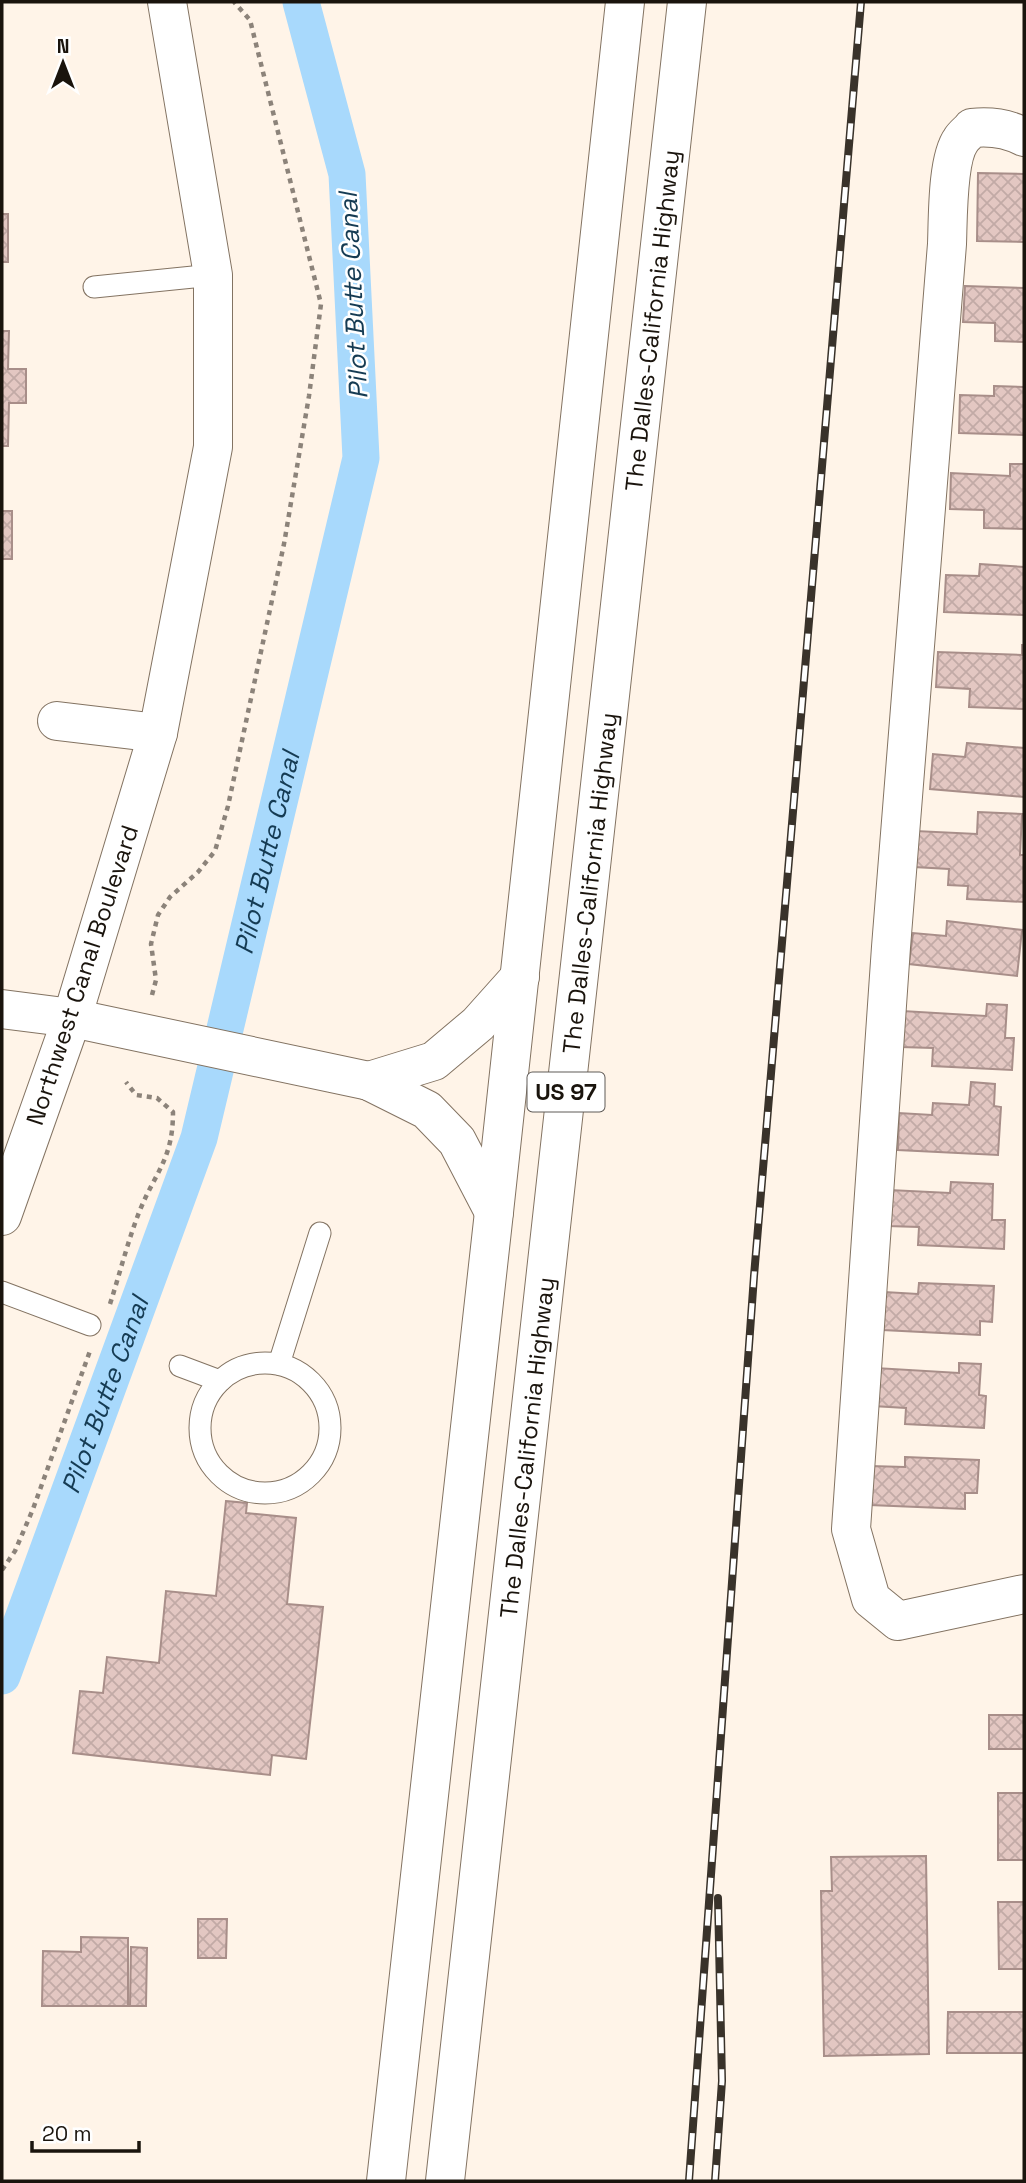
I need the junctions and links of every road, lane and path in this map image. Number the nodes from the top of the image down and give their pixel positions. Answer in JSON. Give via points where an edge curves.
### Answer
{"nodes":[{"id":1,"x":167,"y":2,"type":"edge"},
{"id":2,"x":234,"y":2,"type":"edge"},
{"id":3,"x":625,"y":2,"type":"edge"},
{"id":4,"x":687,"y":2,"type":"edge"},
{"id":5,"x":1024,"y":137,"type":"edge"},
{"id":6,"x":213,"y":275,"type":"junction"},
{"id":7,"x":94,"y":287,"type":"dead end"},
{"id":8,"x":57,"y":721,"type":"dead end"},
{"id":9,"x":158,"y":733,"type":"junction"},
{"id":10,"x":520,"y":977,"type":"junction"},
{"id":11,"x":152,"y":995,"type":"dead end"},
{"id":12,"x":2,"y":1009,"type":"edge"},
{"id":13,"x":72,"y":1018,"type":"junction"},
{"id":14,"x":369,"y":1081,"type":"junction"},
{"id":15,"x":495,"y":1212,"type":"junction"},
{"id":16,"x":2,"y":1216,"type":"edge"},
{"id":17,"x":320,"y":1233,"type":"dead end"},
{"id":18,"x":2,"y":1292,"type":"edge"},
{"id":19,"x":90,"y":1325,"type":"dead end"},
{"id":20,"x":279,"y":1364,"type":"junction"},
{"id":21,"x":180,"y":1366,"type":"dead end"},
{"id":22,"x":220,"y":1381,"type":"junction"},
{"id":23,"x":1024,"y":1594,"type":"edge"},
{"id":24,"x":386,"y":2181,"type":"edge"},
{"id":25,"x":445,"y":2181,"type":"edge"}],
"edges":[{"from":1,"to":6,"type":"main road","name":"Northwest Canal Boulevard"},
{"from":2,"to":11,"type":"path","via":[[250,20],[321,304],[284,544],[228,806],[215,851],[158,915],[151,944],[156,980]]},
{"from":3,"to":10,"type":"main road","number":"US 97"},
{"from":4,"to":25,"type":"main road","name":"The Dalles-California Highway","number":"US 97"},
{"from":5,"to":23,"type":"main road","via":[[1011,130],[972,128],[959,141],[949,193],[850,1529],[871,1599],[898,1621]]},
{"from":6,"to":7,"type":"lane"},
{"from":6,"to":9,"type":"main road","name":"Northwest Canal Boulevard","via":[[213,447]]},
{"from":8,"to":9,"type":"main road"},
{"from":9,"to":13,"type":"main road","name":"Northwest Canal Boulevard"},
{"from":10,"to":14,"type":"main road","via":[[478,1024],[435,1061]]},
{"from":10,"to":15,"type":"main road","number":"US 97"},
{"from":12,"to":13,"type":"main road"},
{"from":13,"to":14,"type":"main road"},
{"from":13,"to":16,"type":"main road","name":"Northwest Canal Boulevard"},
{"from":14,"to":15,"type":"main road","via":[[427,1110],[457,1141]]},
{"from":15,"to":24,"type":"main road","number":"US 97"},
{"from":17,"to":20,"type":"lane"},
{"from":18,"to":19,"type":"lane"},
{"from":20,"to":22,"type":"lane","via":[[257,1363]]},
{"from":20,"to":22,"type":"lane","via":[[315,1385],[327,1404],[331,1425],[319,1465],[285,1490],[263,1493],[242,1488],[223,1477],[209,1461],[201,1441],[201,1419],[207,1398]]},
{"from":21,"to":22,"type":"lane"}]}
